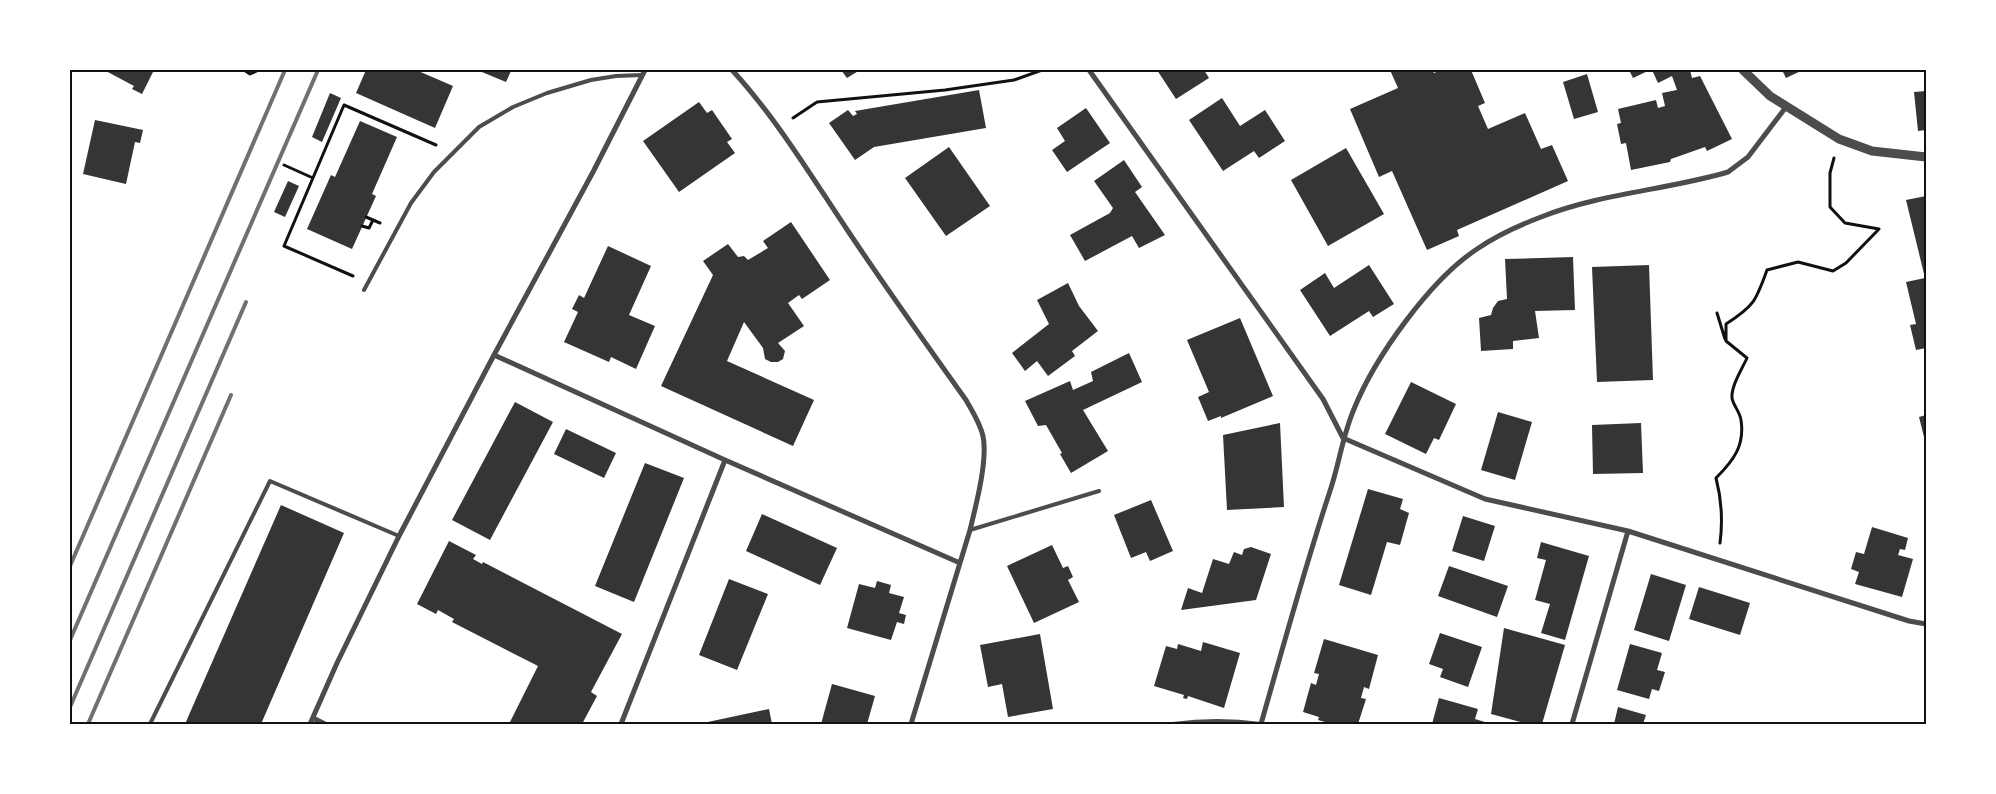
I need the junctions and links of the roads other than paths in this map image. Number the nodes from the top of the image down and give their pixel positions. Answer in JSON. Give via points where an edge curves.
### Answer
{"nodes":[{"id":1,"x":732,"y":70,"type":"edge"},
{"id":2,"x":1089,"y":70,"type":"edge"},
{"id":3,"x":1743,"y":70,"type":"edge"},
{"id":4,"x":643,"y":73,"type":"edge"},
{"id":5,"x":1786,"y":107,"type":"junction"},
{"id":6,"x":1926,"y":157,"type":"edge"},
{"id":7,"x":364,"y":290,"type":"dead end"},
{"id":8,"x":494,"y":355,"type":"junction"},
{"id":9,"x":1343,"y":438,"type":"junction"},
{"id":10,"x":725,"y":460,"type":"junction"},
{"id":11,"x":1099,"y":490,"type":"dead end"},
{"id":12,"x":970,"y":530,"type":"junction"},
{"id":13,"x":1628,"y":532,"type":"junction"},
{"id":14,"x":399,"y":536,"type":"junction"},
{"id":15,"x":960,"y":563,"type":"junction"},
{"id":16,"x":1926,"y":624,"type":"edge"},
{"id":17,"x":311,"y":721,"type":"edge"},
{"id":18,"x":150,"y":724,"type":"edge"},
{"id":19,"x":325,"y":724,"type":"edge"},
{"id":20,"x":621,"y":724,"type":"edge"},
{"id":21,"x":910,"y":724,"type":"edge"},
{"id":22,"x":1173,"y":724,"type":"edge"},
{"id":23,"x":1261,"y":724,"type":"edge"},
{"id":24,"x":1572,"y":724,"type":"edge"}],
"edges":[{"from":1,"to":12,"type":"street","via":[[779,127],[976,418],[983,436],[983,458]]},
{"from":2,"to":9,"type":"street","via":[[1323,399]]},
{"from":3,"to":5,"type":"street"},
{"from":4,"to":7,"type":"lane","via":[[591,80],[547,93],[513,107],[479,127],[434,172],[411,203]]},
{"from":4,"to":8,"type":"street"},
{"from":5,"to":6,"type":"street","via":[[1839,139],[1872,151]]},
{"from":5,"to":9,"type":"street","via":[[1748,157],[1728,172],[1578,204],[1541,217],[1476,249],[1430,292],[1392,339],[1354,408]]},
{"from":8,"to":10,"type":"street"},
{"from":8,"to":14,"type":"street"},
{"from":9,"to":13,"type":"street","via":[[1485,499]]},
{"from":9,"to":23,"type":"street","via":[[1333,482]]},
{"from":10,"to":15,"type":"street"},
{"from":10,"to":20,"type":"street"},
{"from":11,"to":12,"type":"lane"},
{"from":12,"to":15,"type":"street"},
{"from":13,"to":16,"type":"street"},
{"from":13,"to":24,"type":"street"},
{"from":14,"to":17,"type":"street"},
{"from":14,"to":18,"type":"lane","via":[[270,481]]},
{"from":15,"to":21,"type":"street"},
{"from":17,"to":19,"type":"street"},
{"from":22,"to":23,"type":"lane","via":[[1231,720]]}]}
